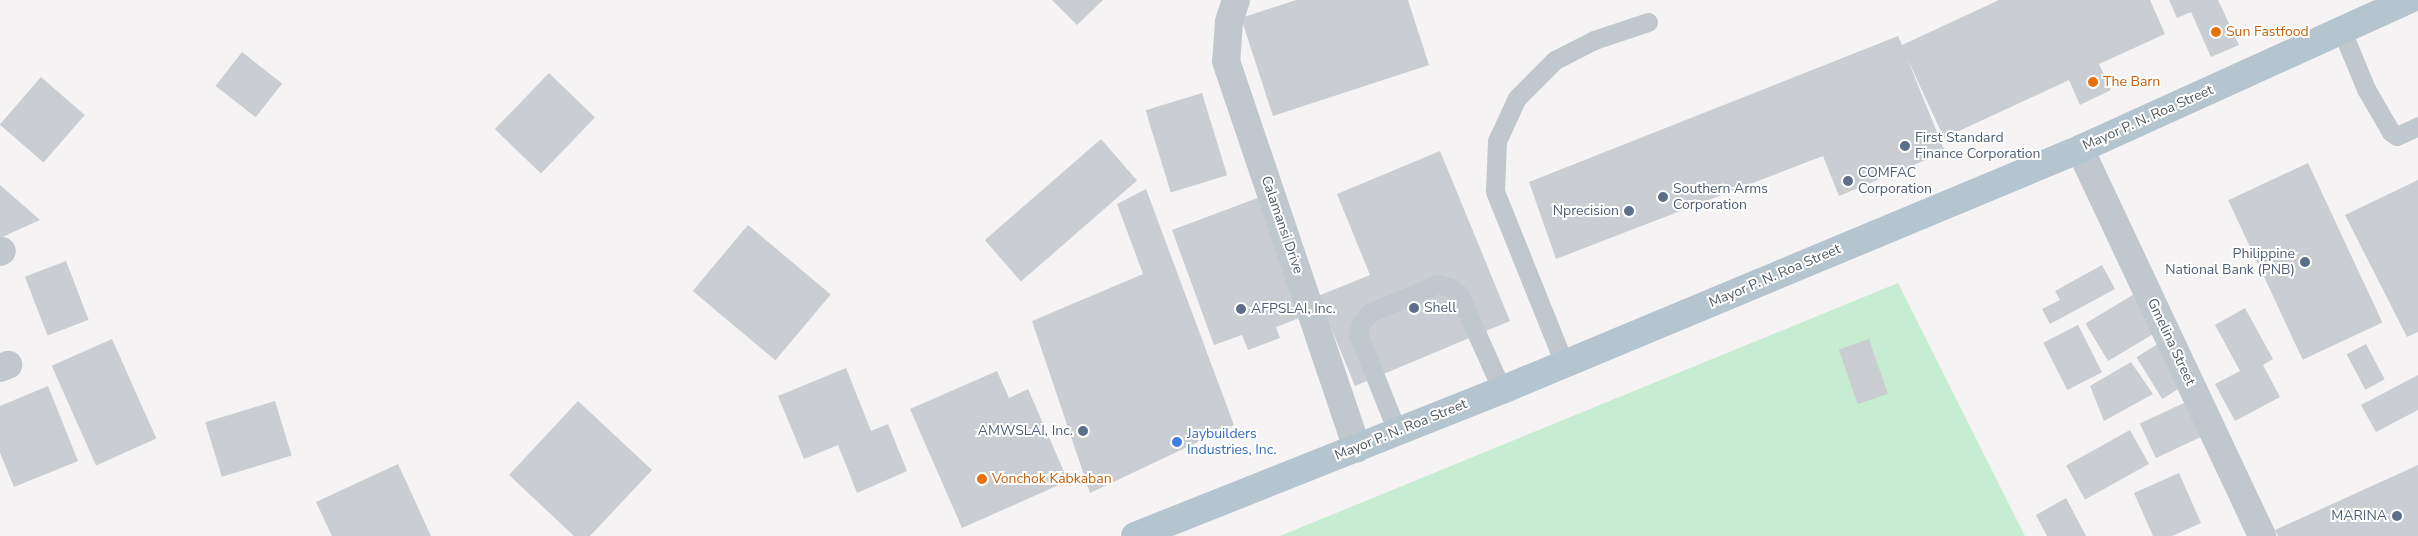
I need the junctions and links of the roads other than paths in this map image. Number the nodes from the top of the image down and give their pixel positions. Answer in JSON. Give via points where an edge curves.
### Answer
{"nodes":[{"id":1,"x":1236,"y":0,"type":"edge"},
{"id":2,"x":2409,"y":0,"type":"edge"},
{"id":3,"x":1648,"y":22,"type":"dead end"},
{"id":4,"x":2342,"y":32,"type":"junction"},
{"id":5,"x":2418,"y":126,"type":"edge"},
{"id":6,"x":2080,"y":149,"type":"junction"},
{"id":7,"x":1564,"y":363,"type":"junction"},
{"id":8,"x":1502,"y":390,"type":"junction"},
{"id":9,"x":1398,"y":431,"type":"junction"},
{"id":10,"x":1357,"y":448,"type":"junction"},
{"id":11,"x":1135,"y":536,"type":"edge"},
{"id":12,"x":2262,"y":536,"type":"edge"}],
"edges":[{"from":1,"to":10,"type":"street","name":"Calamansi Drive","via":[[1229,22],[1226,61]]},
{"from":2,"to":4,"type":"main road","name":"Mayor P. N. Roa Street"},
{"from":3,"to":7,"type":"lane","via":[[1594,40],[1555,60],[1517,98],[1497,141],[1495,191]]},
{"from":4,"to":5,"type":"lane","via":[[2366,89],[2392,132],[2397,136]]},
{"from":4,"to":6,"type":"main road","name":"Mayor P. N. Roa Street"},
{"from":6,"to":7,"type":"main road","name":"Mayor P. N. Roa Street"},
{"from":6,"to":12,"type":"street","name":"Gmelina Street"},
{"from":7,"to":8,"type":"main road","name":"Mayor P. N. Roa Street"},
{"from":8,"to":9,"type":"main road","name":"Mayor P. N. Roa Street"},
{"from":8,"to":9,"type":"lane","via":[[1459,294],[1437,284],[1369,313],[1358,334]]},
{"from":9,"to":10,"type":"main road","name":"Mayor P. N. Roa Street"},
{"from":10,"to":11,"type":"main road","name":"Mayor P. N. Roa Street"}]}
